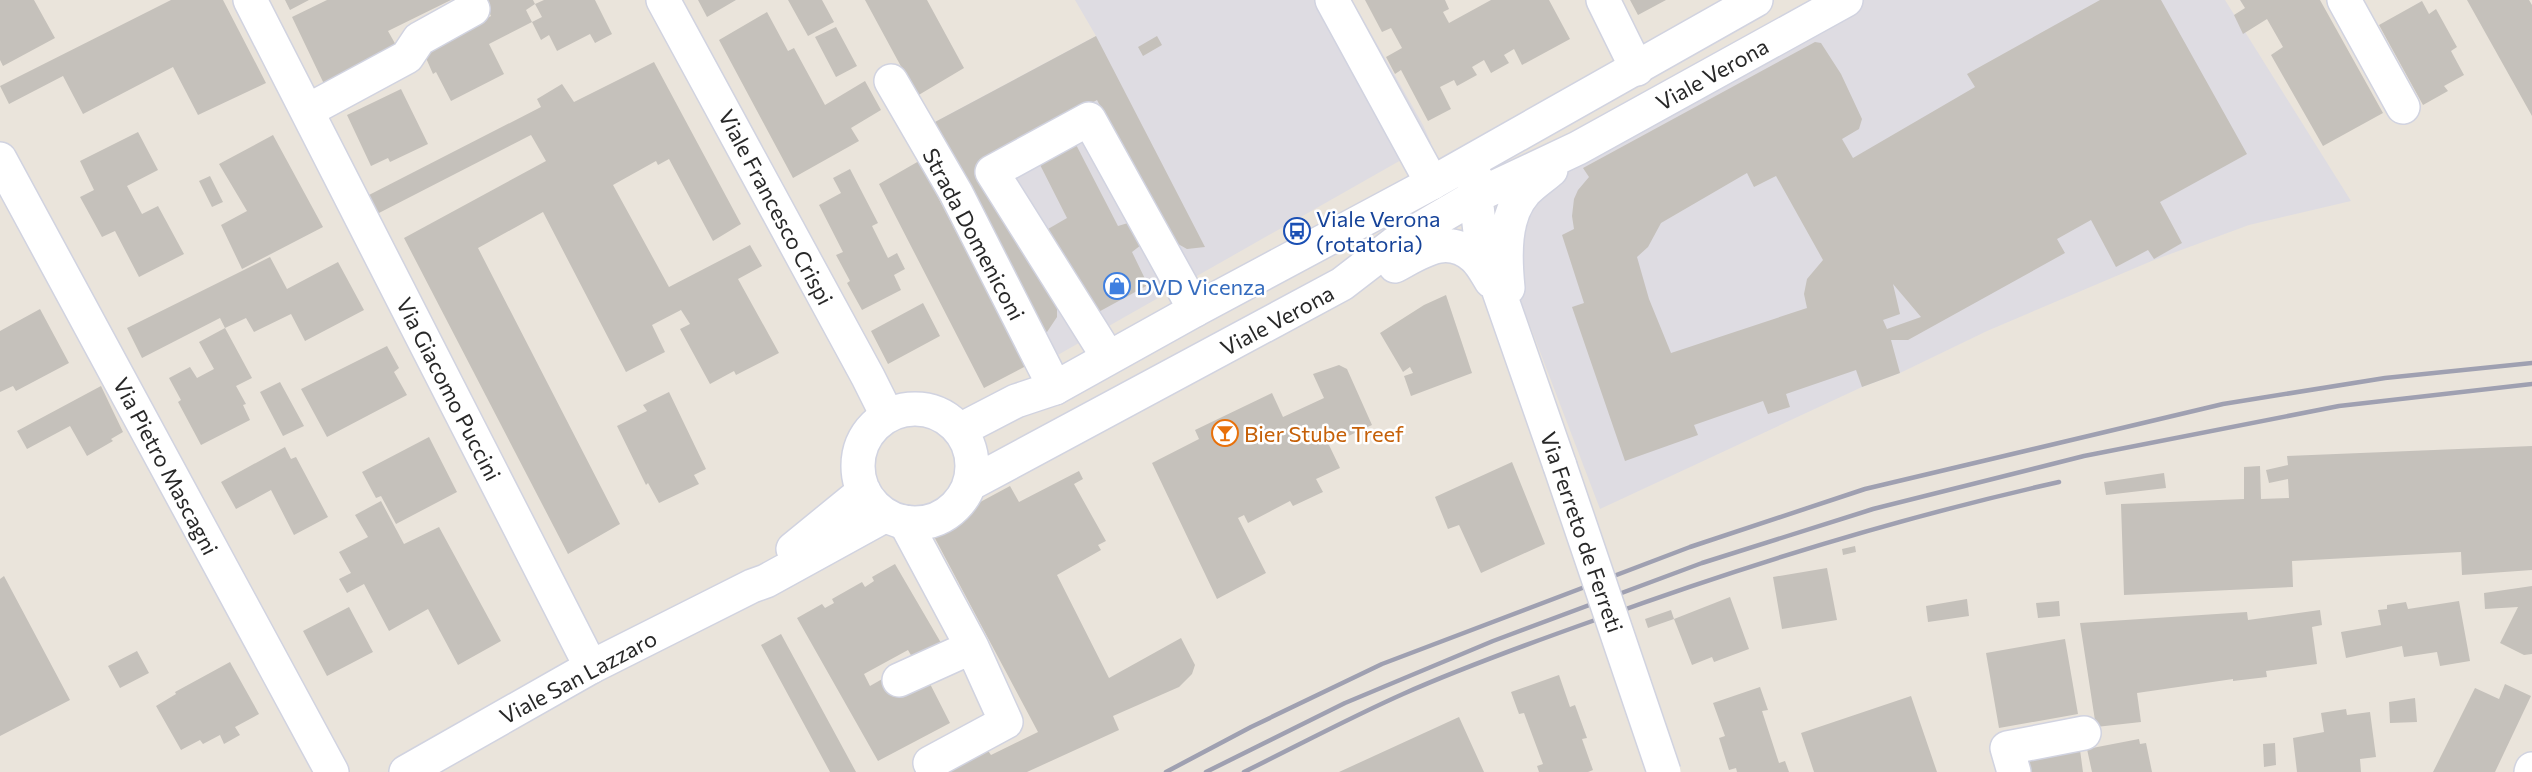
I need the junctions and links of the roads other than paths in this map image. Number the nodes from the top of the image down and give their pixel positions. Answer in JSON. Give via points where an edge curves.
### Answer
{"nodes":[{"id":1,"x":250,"y":0,"type":"edge"},
{"id":2,"x":663,"y":0,"type":"edge"},
{"id":3,"x":1332,"y":0,"type":"edge"},
{"id":4,"x":1603,"y":0,"type":"edge"},
{"id":5,"x":1756,"y":0,"type":"edge"},
{"id":6,"x":1845,"y":0,"type":"edge"},
{"id":7,"x":2344,"y":0,"type":"edge"},
{"id":8,"x":472,"y":9,"type":"dead end"},
{"id":9,"x":1637,"y":69,"type":"junction"},
{"id":10,"x":891,"y":81,"type":"dead end"},
{"id":11,"x":2403,"y":107,"type":"dead end"},
{"id":12,"x":307,"y":111,"type":"junction"},
{"id":13,"x":1559,"y":112,"type":"junction"},
{"id":14,"x":1578,"y":148,"type":"junction"},
{"id":15,"x":0,"y":159,"type":"edge"},
{"id":16,"x":1432,"y":183,"type":"junction"},
{"id":17,"x":1476,"y":196,"type":"junction"},
{"id":18,"x":1342,"y":284,"type":"junction"},
{"id":19,"x":1499,"y":292,"type":"junction"},
{"id":20,"x":1195,"y":310,"type":"junction"},
{"id":21,"x":1512,"y":326,"type":"junction"},
{"id":22,"x":1108,"y":357,"type":"junction"},
{"id":23,"x":1055,"y":388,"type":"junction"},
{"id":24,"x":887,"y":416,"type":"junction"},
{"id":25,"x":960,"y":430,"type":"junction"},
{"id":26,"x":970,"y":484,"type":"junction"},
{"id":27,"x":864,"y":491,"type":"junction"},
{"id":28,"x":896,"y":519,"type":"junction"},
{"id":29,"x":752,"y":586,"type":"junction"},
{"id":30,"x":972,"y":647,"type":"junction"},
{"id":31,"x":591,"y":667,"type":"junction"},
{"id":32,"x":899,"y":680,"type":"dead end"},
{"id":33,"x":2084,"y":734,"type":"dead end"},
{"id":34,"x":930,"y":763,"type":"dead end"},
{"id":35,"x":332,"y":772,"type":"edge"},
{"id":36,"x":406,"y":772,"type":"edge"},
{"id":37,"x":1664,"y":772,"type":"edge"},
{"id":38,"x":2014,"y":772,"type":"edge"}],
"edges":[{"from":1,"to":12,"type":"main road","name":"Via Giacomo Puccini"},
{"from":2,"to":24,"type":"main road","name":"Viale Francesco Crispi"},
{"from":3,"to":16,"type":"main road"},
{"from":4,"to":9,"type":"main road","name":"Viale Verona"},
{"from":5,"to":9,"type":"main road","name":"Viale Verona"},
{"from":6,"to":14,"type":"main road","name":"Viale Verona"},
{"from":7,"to":11,"type":"main road"},
{"from":8,"to":12,"type":"main road","via":[[419,39],[407,57]]},
{"from":9,"to":13,"type":"main road","name":"Viale Verona"},
{"from":10,"to":23,"type":"main road","name":"Strada Domeniconi","via":[[956,193]]},
{"from":12,"to":31,"type":"main road","name":"Via Giacomo Puccini"},
{"from":13,"to":16,"type":"main road","name":"Viale Verona"},
{"from":13,"to":17,"type":"main road","name":"Via Ferreto de Ferreti","via":[[1486,164],[1474,182]]},
{"from":14,"to":17,"type":"main road","name":"Viale Verona"},
{"from":14,"to":21,"type":"main road","name":"Viale Verona","via":[[1524,192],[1512,218],[1506,250]]},
{"from":15,"to":35,"type":"main road","name":"Via Pietro Mascagni"},
{"from":16,"to":20,"type":"main road","name":"Viale Verona"},
{"from":17,"to":18,"type":"main road","name":"Viale Verona","via":[[1394,244]]},
{"from":17,"to":19,"type":"main road","name":"Via Ferreto de Ferreti","via":[[1481,240]]},
{"from":18,"to":19,"type":"main road","name":"Via Ferreto de Ferreti","via":[[1428,248],[1449,244],[1474,257]]},
{"from":18,"to":26,"type":"main road","name":"Viale Verona"},
{"from":19,"to":21,"type":"main road","name":"Via Ferreto de Ferreti"},
{"from":20,"to":22,"type":"main road","name":"Viale Verona"},
{"from":20,"to":22,"type":"main road","via":[[1089,119],[992,172]]},
{"from":21,"to":37,"type":"main road","name":"Via Ferreto de Ferreti","bridge":true},
{"from":22,"to":23,"type":"main road","name":"Viale Verona"},
{"from":23,"to":25,"type":"main road","name":"Viale Verona","via":[[1016,401]]},
{"from":24,"to":25,"type":"main road","via":[[910,408],[930,410],[949,419]]},
{"from":24,"to":27,"type":"main road","via":[[862,443],[858,468]]},
{"from":25,"to":26,"type":"main road","via":[[971,453]]},
{"from":26,"to":28,"type":"main road","via":[[959,502],[937,519],[921,523]]},
{"from":27,"to":28,"type":"main road","via":[[870,502]]},
{"from":27,"to":29,"type":"main road","name":"Viale San Lazzaro"},
{"from":28,"to":29,"type":"main road","name":"Viale San Lazzaro"},
{"from":28,"to":30,"type":"main road"},
{"from":29,"to":31,"type":"main road","name":"Viale San Lazzaro"},
{"from":30,"to":32,"type":"main road"},
{"from":30,"to":34,"type":"main road","via":[[1006,722]]},
{"from":31,"to":36,"type":"main road","name":"Viale San Lazzaro"},
{"from":33,"to":38,"type":"main road","via":[[2007,748]]}]}
